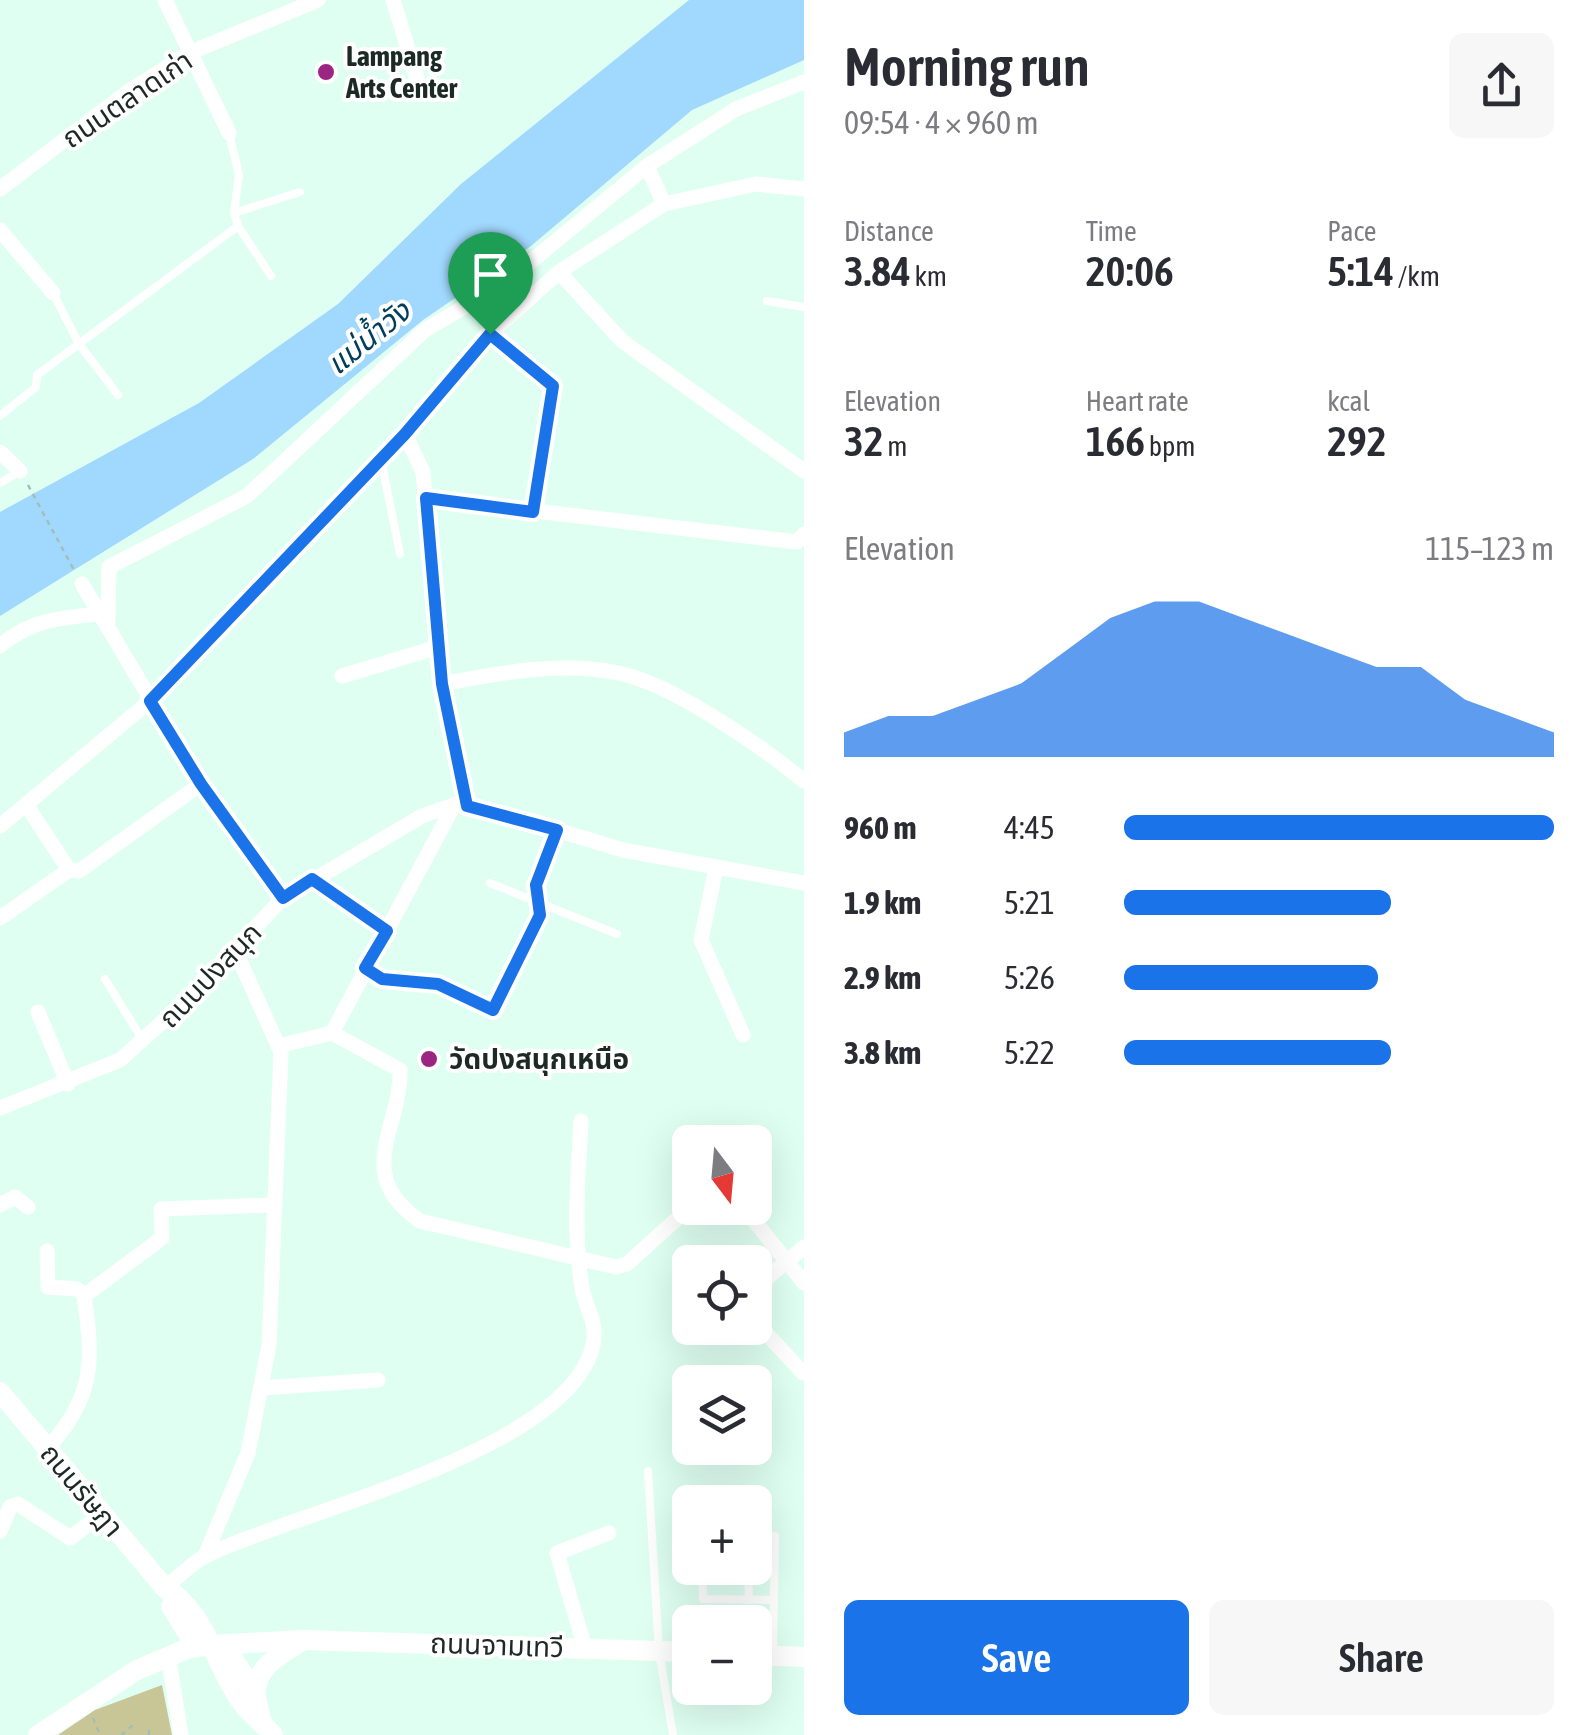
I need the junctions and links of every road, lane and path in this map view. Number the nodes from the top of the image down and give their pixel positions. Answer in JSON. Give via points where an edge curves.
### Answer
{"nodes":[{"id":1,"x":165,"y":0,"type":"edge"},
{"id":2,"x":318,"y":0,"type":"edge"},
{"id":3,"x":393,"y":0,"type":"edge"},
{"id":4,"x":189,"y":53,"type":"junction"},
{"id":5,"x":804,"y":82,"type":"edge"},
{"id":6,"x":420,"y":88,"type":"dead end"},
{"id":7,"x":229,"y":133,"type":"joint"},
{"id":8,"x":647,"y":166,"type":"junction"},
{"id":9,"x":804,"y":188,"type":"edge"},
{"id":10,"x":0,"y":189,"type":"edge"},
{"id":11,"x":300,"y":192,"type":"dead end"},
{"id":12,"x":664,"y":204,"type":"junction"},
{"id":13,"x":234,"y":213,"type":"junction"},
{"id":14,"x":238,"y":226,"type":"junction"},
{"id":15,"x":0,"y":230,"type":"edge"},
{"id":16,"x":559,"y":272,"type":"junction"},
{"id":17,"x":272,"y":276,"type":"dead end"},
{"id":18,"x":54,"y":293,"type":"joint"},
{"id":19,"x":767,"y":301,"type":"dead end"},
{"id":20,"x":804,"y":307,"type":"edge"},
{"id":21,"x":490,"y":334,"type":"junction"},
{"id":22,"x":79,"y":344,"type":"junction"},
{"id":23,"x":118,"y":395,"type":"dead end"},
{"id":24,"x":0,"y":416,"type":"edge"},
{"id":25,"x":405,"y":434,"type":"junction"},
{"id":26,"x":0,"y":452,"type":"edge"},
{"id":27,"x":381,"y":459,"type":"junction"},
{"id":28,"x":20,"y":470,"type":"junction"},
{"id":29,"x":804,"y":471,"type":"edge"},
{"id":30,"x":0,"y":484,"type":"edge"},
{"id":31,"x":426,"y":498,"type":"junction"},
{"id":32,"x":533,"y":512,"type":"junction"},
{"id":33,"x":804,"y":534,"type":"edge"},
{"id":34,"x":400,"y":554,"type":"dead end"},
{"id":35,"x":82,"y":584,"type":"joint"},
{"id":36,"x":103,"y":619,"type":"junction"},
{"id":37,"x":0,"y":646,"type":"edge"},
{"id":38,"x":438,"y":647,"type":"junction"},
{"id":39,"x":342,"y":676,"type":"dead end"},
{"id":40,"x":442,"y":684,"type":"junction"},
{"id":41,"x":150,"y":701,"type":"junction"},
{"id":42,"x":804,"y":781,"type":"edge"},
{"id":43,"x":201,"y":784,"type":"junction"},
{"id":44,"x":27,"y":806,"type":"junction"},
{"id":45,"x":460,"y":806,"type":"junction"},
{"id":46,"x":0,"y":826,"type":"edge"},
{"id":47,"x":557,"y":830,"type":"junction"},
{"id":48,"x":716,"y":868,"type":"junction"},
{"id":49,"x":69,"y":870,"type":"junction"},
{"id":50,"x":312,"y":879,"type":"junction"},
{"id":51,"x":490,"y":883,"type":"dead end"},
{"id":52,"x":804,"y":883,"type":"edge"},
{"id":53,"x":283,"y":898,"type":"junction"},
{"id":54,"x":539,"y":905,"type":"junction"},
{"id":55,"x":0,"y":918,"type":"edge"},
{"id":56,"x":387,"y":931,"type":"junction"},
{"id":57,"x":617,"y":934,"type":"dead end"},
{"id":58,"x":235,"y":950,"type":"junction"},
{"id":59,"x":365,"y":968,"type":"junction"},
{"id":60,"x":105,"y":979,"type":"dead end"},
{"id":61,"x":38,"y":1012,"type":"dead end"},
{"id":62,"x":332,"y":1033,"type":"junction"},
{"id":63,"x":743,"y":1035,"type":"dead end"},
{"id":64,"x":144,"y":1042,"type":"junction"},
{"id":65,"x":278,"y":1046,"type":"junction"},
{"id":66,"x":68,"y":1084,"type":"junction"},
{"id":67,"x":0,"y":1108,"type":"edge"},
{"id":68,"x":581,"y":1121,"type":"dead end"},
{"id":69,"x":0,"y":1205,"type":"edge"},
{"id":70,"x":273,"y":1205,"type":"junction"},
{"id":71,"x":28,"y":1207,"type":"dead end"},
{"id":72,"x":672,"y":1223,"type":"edge"},
{"id":73,"x":758,"y":1225,"type":"edge"},
{"id":74,"x":804,"y":1247,"type":"edge"},
{"id":75,"x":46,"y":1250,"type":"dead end"},
{"id":76,"x":580,"y":1260,"type":"junction"},
{"id":77,"x":787,"y":1260,"type":"junction"},
{"id":78,"x":772,"y":1273,"type":"edge"},
{"id":79,"x":804,"y":1283,"type":"edge"},
{"id":80,"x":84,"y":1296,"type":"junction"},
{"id":81,"x":772,"y":1339,"type":"edge"},
{"id":82,"x":803,"y":1373,"type":"edge"},
{"id":83,"x":378,"y":1380,"type":"dead end"},
{"id":84,"x":262,"y":1388,"type":"junction"},
{"id":85,"x":0,"y":1392,"type":"edge"},
{"id":86,"x":47,"y":1448,"type":"junction"},
{"id":87,"x":648,"y":1472,"type":"dead end"},
{"id":88,"x":0,"y":1495,"type":"edge"},
{"id":89,"x":18,"y":1504,"type":"junction"},
{"id":90,"x":102,"y":1514,"type":"junction"},
{"id":91,"x":0,"y":1531,"type":"edge"},
{"id":92,"x":608,"y":1533,"type":"dead end"},
{"id":93,"x":772,"y":1536,"type":"edge"},
{"id":94,"x":204,"y":1556,"type":"junction"},
{"id":95,"x":703,"y":1585,"type":"edge"},
{"id":96,"x":749,"y":1585,"type":"edge"},
{"id":97,"x":165,"y":1588,"type":"junction"},
{"id":98,"x":749,"y":1600,"type":"junction"},
{"id":99,"x":774,"y":1600,"type":"junction"},
{"id":100,"x":772,"y":1611,"type":"edge"},
{"id":101,"x":304,"y":1640,"type":"junction"},
{"id":102,"x":212,"y":1644,"type":"junction"},
{"id":103,"x":585,"y":1648,"type":"junction"},
{"id":104,"x":659,"y":1651,"type":"junction"},
{"id":105,"x":672,"y":1651,"type":"edge"},
{"id":106,"x":772,"y":1655,"type":"edge"},
{"id":107,"x":804,"y":1657,"type":"edge"},
{"id":108,"x":170,"y":1667,"type":"junction"},
{"id":109,"x":117,"y":1682,"type":"junction"},
{"id":110,"x":256,"y":1693,"type":"junction"},
{"id":111,"x":133,"y":1725,"type":"dead end"},
{"id":112,"x":267,"y":1727,"type":"edge"},
{"id":113,"x":38,"y":1735,"type":"edge"},
{"id":114,"x":121,"y":1735,"type":"edge"},
{"id":115,"x":182,"y":1735,"type":"edge"},
{"id":116,"x":673,"y":1735,"type":"edge"}],
"edges":[{"from":1,"to":4,"type":"street"},
{"from":2,"to":4,"type":"street","name":"ถนนตลาดเก่า"},
{"from":3,"to":6,"type":"street"},
{"from":4,"to":7,"type":"street"},
{"from":4,"to":10,"type":"street","name":"ถนนตลาดเก่า"},
{"from":5,"to":8,"type":"street","via":[[736,109]]},
{"from":7,"to":13,"type":"lane","via":[[239,176]]},
{"from":8,"to":12,"type":"street"},
{"from":8,"to":36,"type":"street","via":[[505,282],[424,330],[248,496],[109,568]]},
{"from":9,"to":12,"type":"street","via":[[756,184]]},
{"from":11,"to":13,"type":"lane"},
{"from":12,"to":16,"type":"street"},
{"from":13,"to":14,"type":"lane"},
{"from":14,"to":17,"type":"lane"},
{"from":14,"to":22,"type":"lane"},
{"from":15,"to":18,"type":"street"},
{"from":16,"to":21,"type":"street"},
{"from":16,"to":29,"type":"street","via":[[622,341]]},
{"from":18,"to":22,"type":"lane"},
{"from":19,"to":20,"type":"lane"},
{"from":21,"to":25,"type":"street"},
{"from":21,"to":32,"type":"street","via":[[553,386]]},
{"from":22,"to":23,"type":"lane"},
{"from":22,"to":24,"type":"lane","via":[[37,375],[36,387]]},
{"from":25,"to":27,"type":"street"},
{"from":25,"to":31,"type":"street","via":[[423,472]]},
{"from":26,"to":28,"type":"street"},
{"from":27,"to":34,"type":"lane"},
{"from":27,"to":41,"type":"street"},
{"from":28,"to":30,"type":"lane"},
{"from":28,"to":35,"type":"path"},
{"from":31,"to":32,"type":"street"},
{"from":31,"to":38,"type":"street"},
{"from":32,"to":33,"type":"street","via":[[796,542]]},
{"from":35,"to":36,"type":"street"},
{"from":36,"to":37,"type":"street","via":[[48,620]]},
{"from":36,"to":41,"type":"street"},
{"from":38,"to":39,"type":"street"},
{"from":38,"to":40,"type":"street"},
{"from":40,"to":42,"type":"street","via":[[518,669],[620,672],[750,740]]},
{"from":40,"to":45,"type":"street"},
{"from":41,"to":43,"type":"street"},
{"from":41,"to":44,"type":"street"},
{"from":43,"to":49,"type":"street","via":[[79,870]]},
{"from":43,"to":53,"type":"street"},
{"from":44,"to":46,"type":"street"},
{"from":44,"to":49,"type":"street"},
{"from":45,"to":47,"type":"street"},
{"from":45,"to":50,"type":"street","name":"ถนนปงสนุก","via":[[422,816]]},
{"from":45,"to":56,"type":"street"},
{"from":47,"to":48,"type":"street"},
{"from":47,"to":54,"type":"lane","via":[[536,885]]},
{"from":48,"to":52,"type":"street"},
{"from":48,"to":63,"type":"street","via":[[701,940]]},
{"from":49,"to":55,"type":"street"},
{"from":50,"to":53,"type":"street","name":"ถนนปงสนุก"},
{"from":50,"to":56,"type":"street"},
{"from":51,"to":54,"type":"lane"},
{"from":53,"to":58,"type":"street","name":"ถนนปงสนุก"},
{"from":54,"to":57,"type":"lane"},
{"from":54,"to":59,"type":"lane","via":[[493,1010],[438,984],[382,979]]},
{"from":56,"to":59,"type":"street"},
{"from":58,"to":64,"type":"street","name":"ถนนปงสนุก"},
{"from":58,"to":65,"type":"street"},
{"from":59,"to":62,"type":"street"},
{"from":60,"to":64,"type":"lane"},
{"from":61,"to":66,"type":"street"},
{"from":62,"to":65,"type":"street"},
{"from":62,"to":76,"type":"street","via":[[400,1070],[384,1156],[398,1204],[420,1221]]},
{"from":64,"to":66,"type":"street","name":"ถนนปงสนุก"},
{"from":65,"to":70,"type":"street"},
{"from":66,"to":67,"type":"street","name":"ถนนปงสนุก"},
{"from":68,"to":76,"type":"street"},
{"from":69,"to":71,"type":"street","via":[[15,1197]]},
{"from":70,"to":80,"type":"street","via":[[161,1209],[162,1238]]},
{"from":70,"to":84,"type":"street"},
{"from":72,"to":76,"type":"street","via":[[627,1264]]},
{"from":73,"to":77,"type":"street"},
{"from":74,"to":77,"type":"street"},
{"from":75,"to":80,"type":"street","via":[[48,1287],[77,1289]]},
{"from":76,"to":94,"type":"street","via":[[594,1338],[576,1384],[549,1408],[431,1471]]},
{"from":77,"to":78,"type":"street"},
{"from":77,"to":79,"type":"street"},
{"from":80,"to":86,"type":"street","via":[[88,1384],[74,1418]]},
{"from":81,"to":82,"type":"street"},
{"from":83,"to":84,"type":"street"},
{"from":84,"to":94,"type":"street","via":[[248,1453]]},
{"from":85,"to":86,"type":"main road","name":"ถนนรัษฎา"},
{"from":86,"to":90,"type":"main road","name":"ถนนรัษฎา"},
{"from":87,"to":104,"type":"lane"},
{"from":88,"to":89,"type":"street"},
{"from":89,"to":90,"type":"street","via":[[70,1538]]},
{"from":89,"to":91,"type":"street"},
{"from":90,"to":97,"type":"main road","name":"ถนนรัษฎา"},
{"from":92,"to":103,"type":"street","via":[[558,1553]]},
{"from":93,"to":99,"type":"lane"},
{"from":94,"to":97,"type":"street"},
{"from":95,"to":98,"type":"lane","via":[[703,1600]]},
{"from":96,"to":98,"type":"lane"},
{"from":97,"to":102,"type":"main road","name":"ถนนรัษฎา","via":[[177,1594]]},
{"from":98,"to":99,"type":"lane"},
{"from":99,"to":100,"type":"lane"},
{"from":101,"to":102,"type":"main road","name":"ถนนจามเทวี"},
{"from":101,"to":103,"type":"main road","name":"ถนนจามเทวี"},
{"from":101,"to":110,"type":"main road","via":[[266,1663]]},
{"from":102,"to":108,"type":"main road","via":[[194,1660]]},
{"from":102,"to":109,"type":"main road"},
{"from":102,"to":110,"type":"main road","via":[[234,1660]]},
{"from":102,"to":112,"type":"main road","via":[[242,1705]]},
{"from":103,"to":104,"type":"main road","name":"ถนนจามเทวี"},
{"from":104,"to":105,"type":"main road","name":"ถนนจามเทวี"},
{"from":104,"to":116,"type":"lane"},
{"from":106,"to":107,"type":"main road"},
{"from":108,"to":109,"type":"main road"},
{"from":108,"to":115,"type":"street"},
{"from":109,"to":113,"type":"main road"},
{"from":110,"to":112,"type":"main road"},
{"from":111,"to":114,"type":"path"}]}
